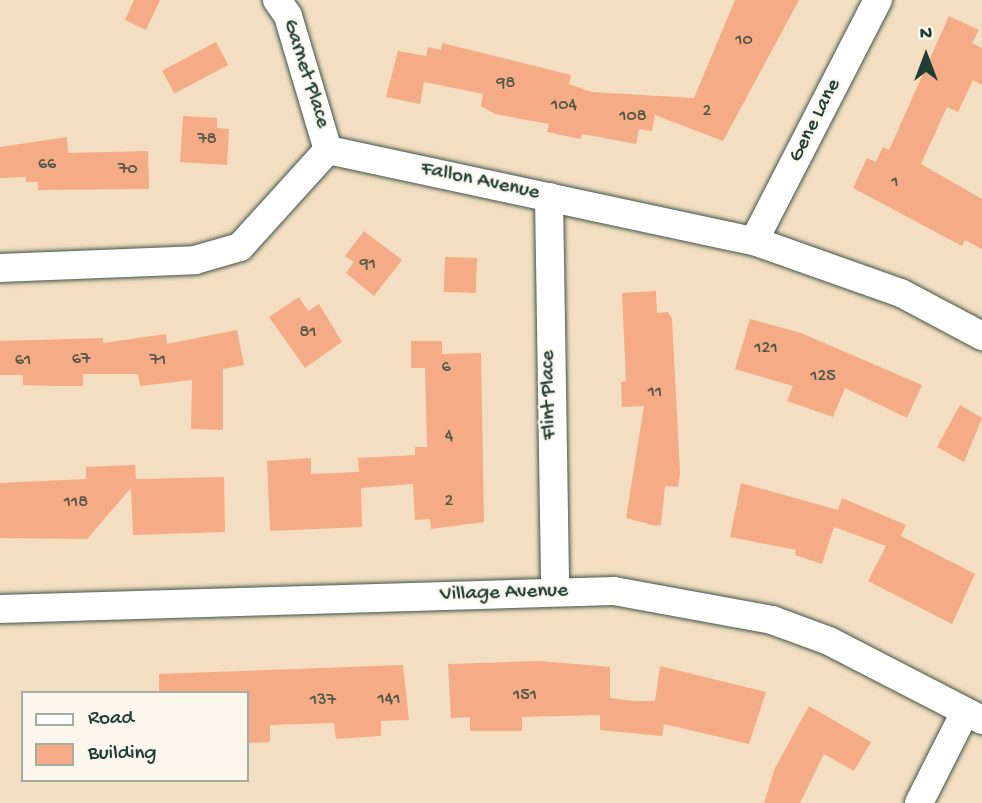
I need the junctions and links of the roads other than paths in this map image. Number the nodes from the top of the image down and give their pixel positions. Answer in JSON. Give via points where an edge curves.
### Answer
{"nodes":[{"id":1,"x":277,"y":0,"type":"edge"},
{"id":2,"x":878,"y":0,"type":"edge"},
{"id":3,"x":328,"y":150,"type":"junction"},
{"id":4,"x":549,"y":197,"type":"junction"},
{"id":5,"x":754,"y":241,"type":"junction"},
{"id":6,"x":0,"y":268,"type":"edge"},
{"id":7,"x":982,"y":336,"type":"edge"},
{"id":8,"x":555,"y":592,"type":"junction"},
{"id":9,"x":0,"y":610,"type":"edge"},
{"id":10,"x":974,"y":716,"type":"edge"},
{"id":11,"x":919,"y":803,"type":"edge"}],
"edges":[{"from":1,"to":3,"type":"street","name":"Garnet Place","via":[[288,16]]},
{"from":2,"to":5,"type":"street","name":"Gene Lane"},
{"from":3,"to":4,"type":"street","name":"Fallon Avenue"},
{"from":3,"to":6,"type":"street","via":[[240,247],[195,260]]},
{"from":4,"to":5,"type":"street","name":"Fallon Avenue"},
{"from":4,"to":8,"type":"street","name":"Flint Place"},
{"from":5,"to":7,"type":"street","name":"Fallon Avenue","via":[[901,293]]},
{"from":8,"to":9,"type":"street","name":"Village Avenue"},
{"from":8,"to":10,"type":"street","name":"Village Avenue","via":[[614,591],[772,620],[829,641]]},
{"from":10,"to":11,"type":"street"}]}
